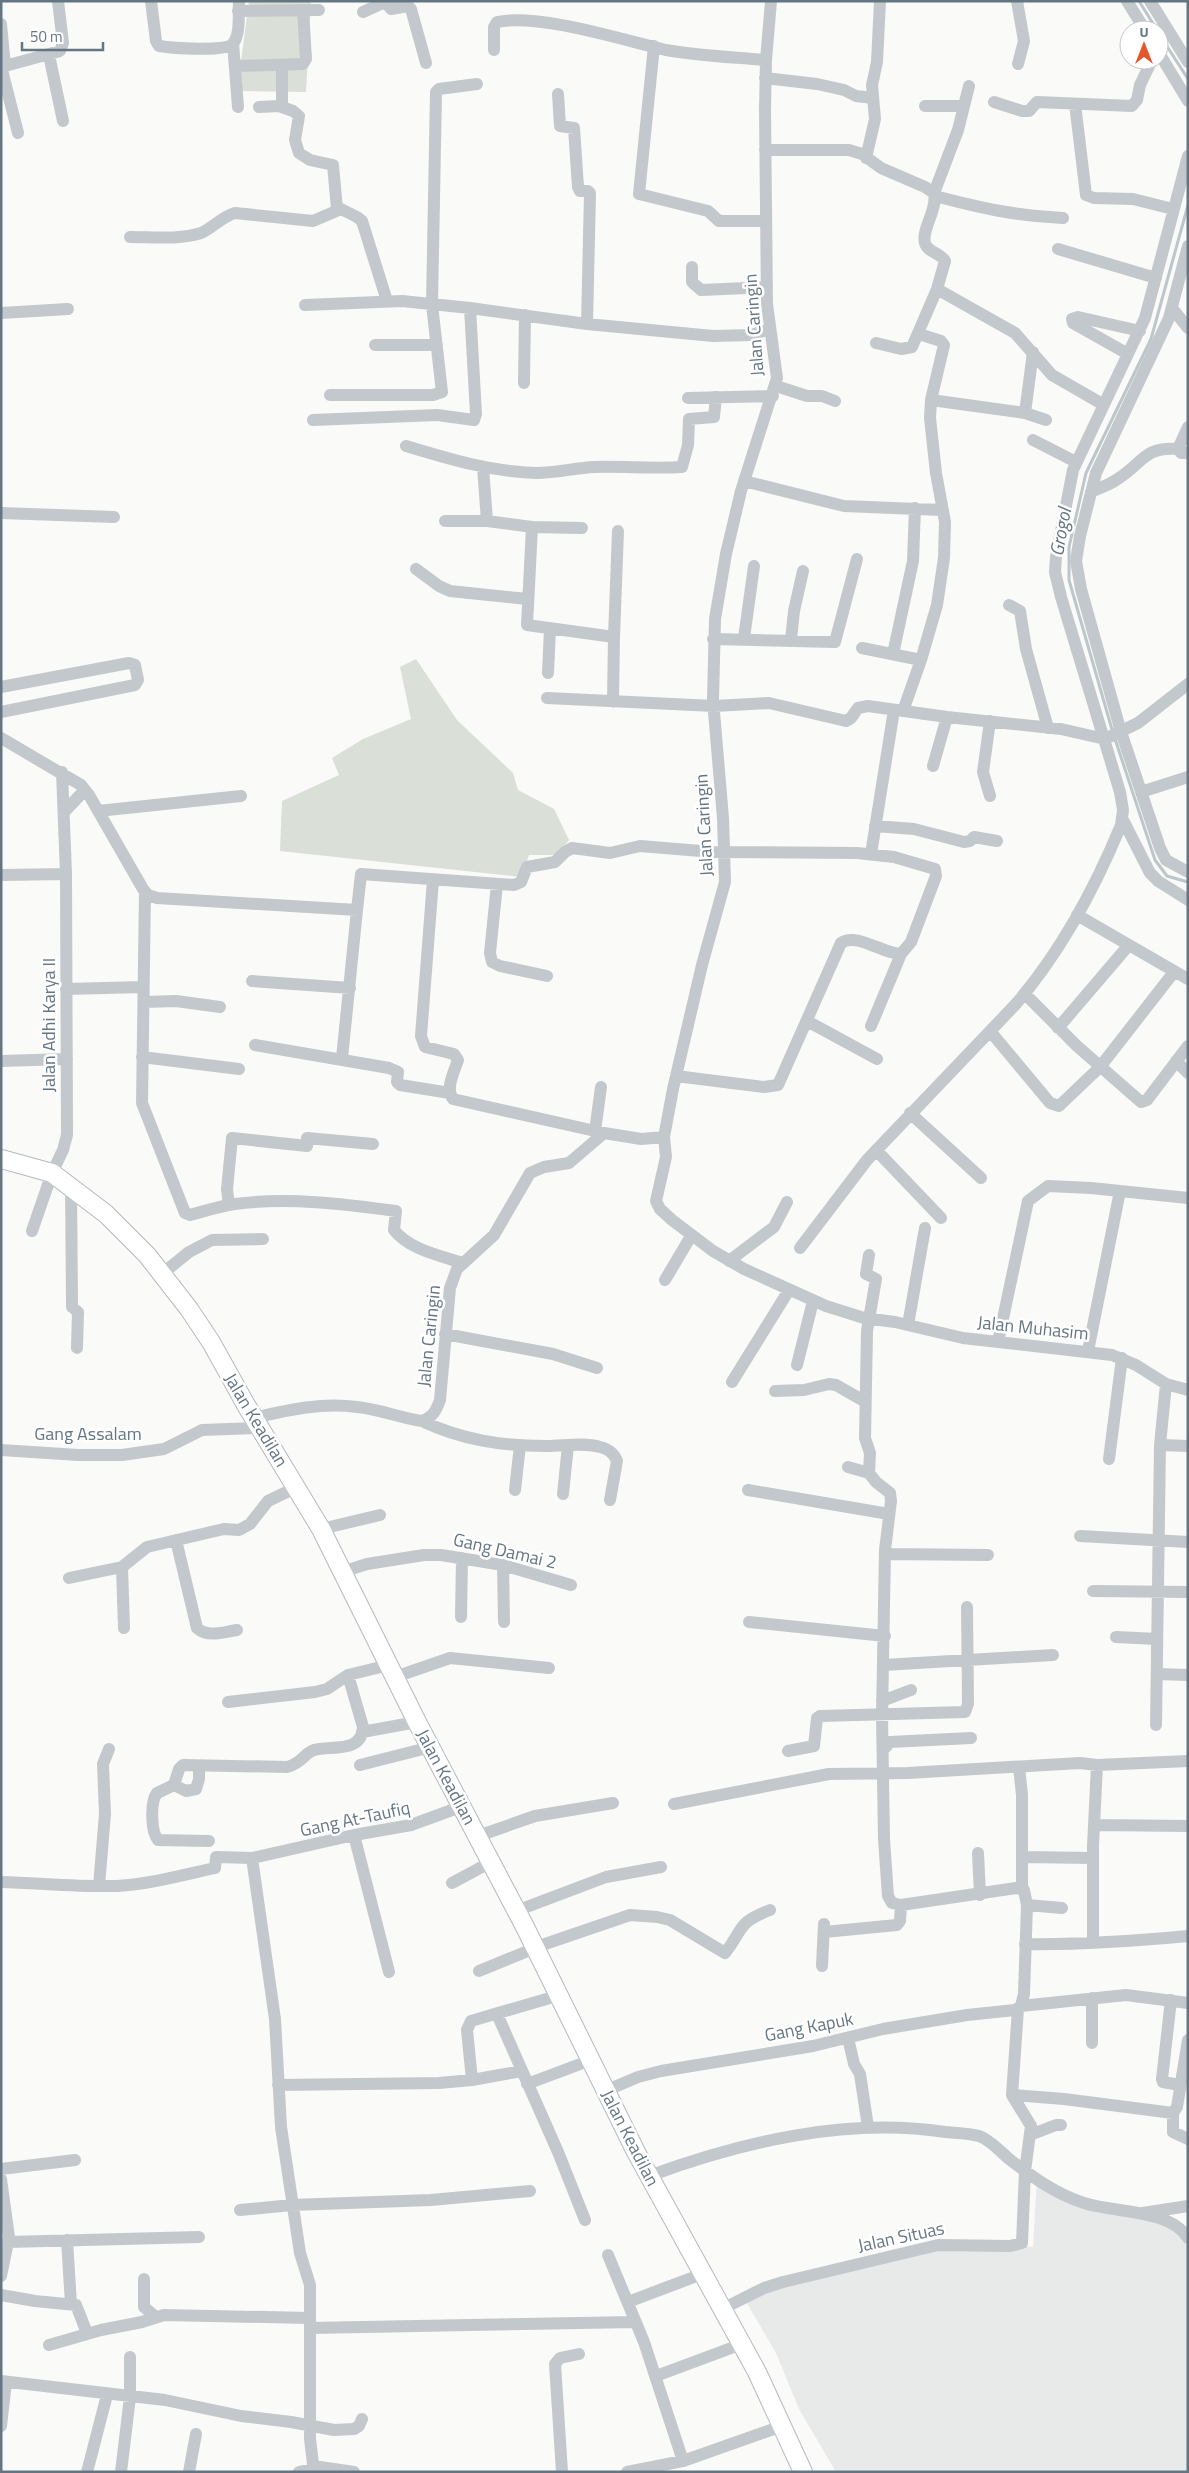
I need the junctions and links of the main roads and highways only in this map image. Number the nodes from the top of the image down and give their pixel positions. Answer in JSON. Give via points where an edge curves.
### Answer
{"nodes":[{"id":1,"x":1,"y":1159,"type":"edge"},
{"id":2,"x":803,"y":2472,"type":"edge"}],
"edges":[{"from":1,"to":2,"type":"main road","name":"Jalan Keadilan","via":[[52,1173],[90,1200],[125,1232],[162,1274],[211,1342],[256,1423],[347,1570],[416,1720],[463,1806],[483,1834],[491,1862],[591,2060],[616,2085],[649,2176],[702,2274],[728,2306],[742,2344]]}]}
